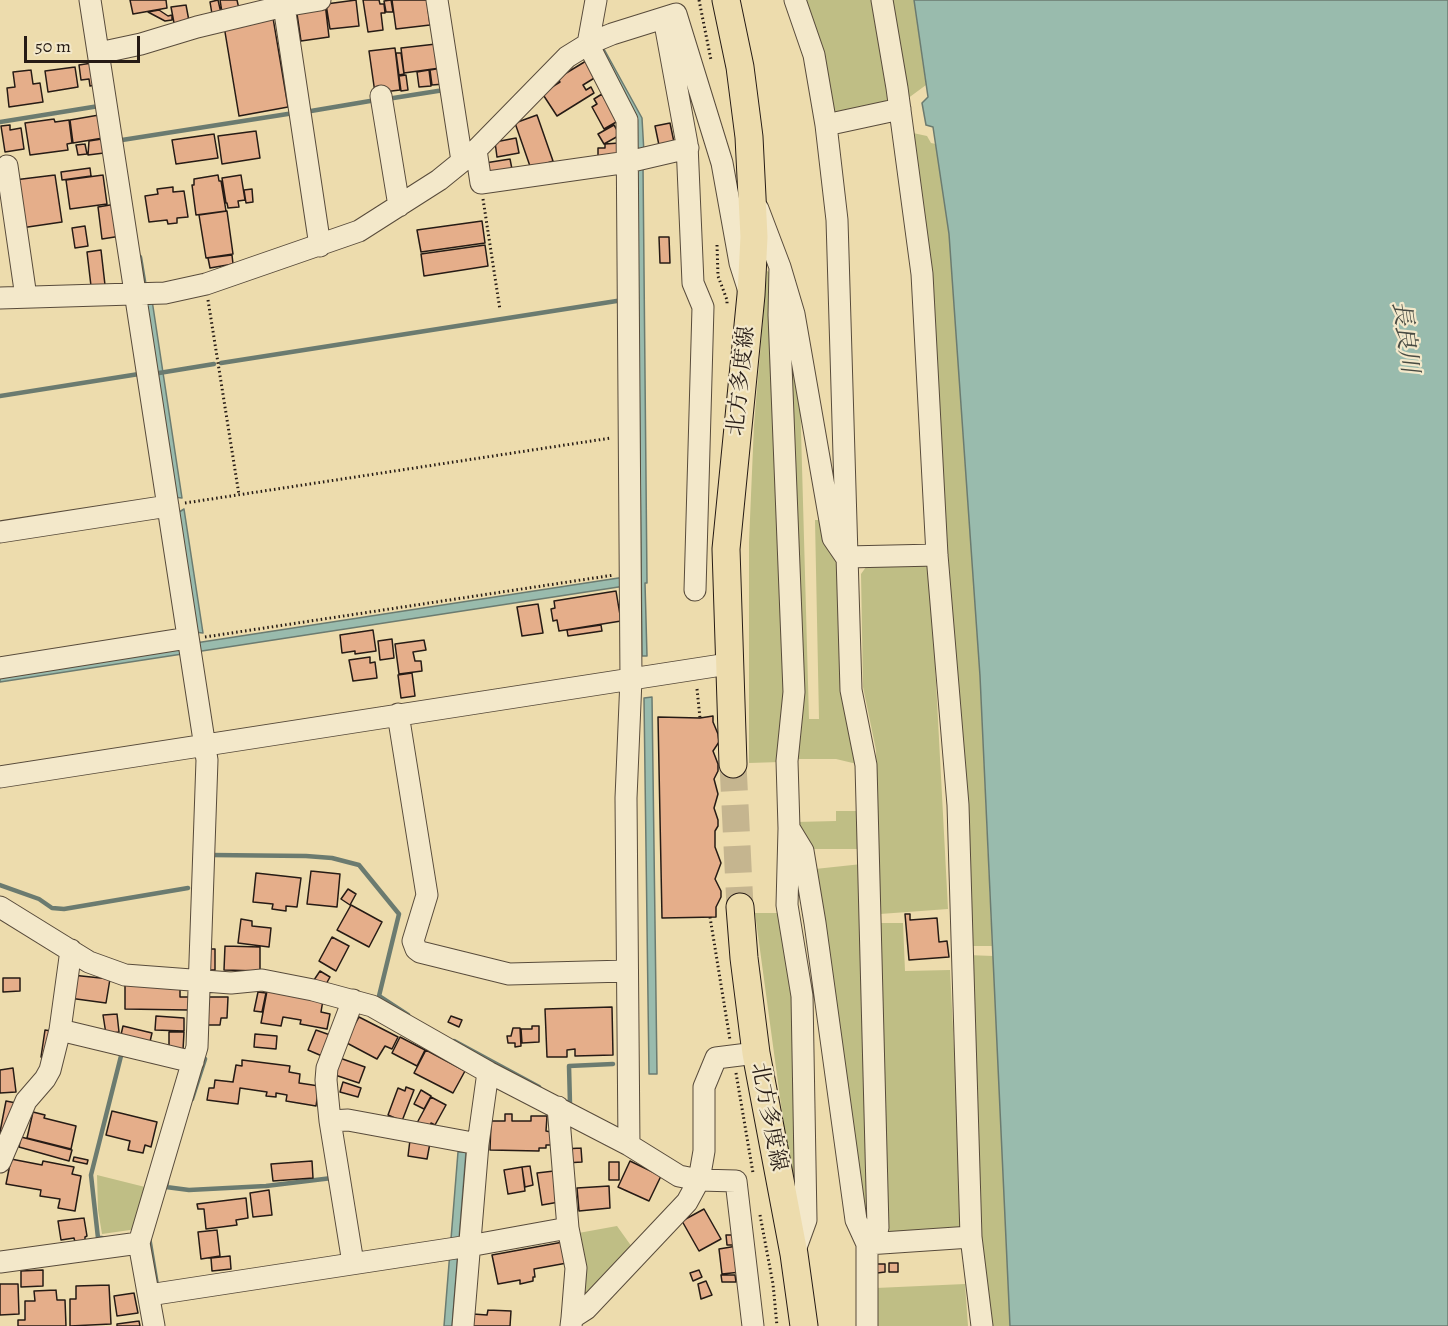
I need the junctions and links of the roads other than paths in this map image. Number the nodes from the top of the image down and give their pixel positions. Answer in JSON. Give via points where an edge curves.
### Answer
{"nodes":[{"id":1,"x":90,"y":0,"type":"edge"},
{"id":2,"x":320,"y":0,"type":"edge"},
{"id":3,"x":437,"y":0,"type":"edge"},
{"id":4,"x":596,"y":0,"type":"edge"},
{"id":5,"x":726,"y":0,"type":"edge"},
{"id":6,"x":795,"y":0,"type":"edge"},
{"id":7,"x":882,"y":0,"type":"edge"},
{"id":8,"x":284,"y":6,"type":"junction"},
{"id":9,"x":253,"y":7,"type":"edge"},
{"id":10,"x":671,"y":10,"type":"edge"},
{"id":11,"x":588,"y":44,"type":"junction"},
{"id":12,"x":99,"y":53,"type":"junction"},
{"id":13,"x":381,"y":96,"type":"dead end"},
{"id":14,"x":900,"y":109,"type":"junction"},
{"id":15,"x":826,"y":125,"type":"junction"},
{"id":16,"x":688,"y":148,"type":"junction"},
{"id":17,"x":469,"y":156,"type":"junction"},
{"id":18,"x":628,"y":162,"type":"junction"},
{"id":19,"x":7,"y":166,"type":"dead end"},
{"id":20,"x":752,"y":194,"type":"junction"},
{"id":21,"x":399,"y":206,"type":"junction"},
{"id":22,"x":320,"y":246,"type":"junction"},
{"id":23,"x":780,"y":267,"type":"junction"},
{"id":24,"x":136,"y":294,"type":"junction"},
{"id":25,"x":751,"y":296,"type":"junction"},
{"id":26,"x":26,"y":297,"type":"junction"},
{"id":27,"x":0,"y":298,"type":"edge"},
{"id":28,"x":168,"y":506,"type":"junction"},
{"id":29,"x":0,"y":532,"type":"edge"},
{"id":30,"x":937,"y":555,"type":"junction"},
{"id":31,"x":846,"y":557,"type":"junction"},
{"id":32,"x":695,"y":590,"type":"dead end"},
{"id":33,"x":190,"y":647,"type":"junction"},
{"id":34,"x":728,"y":664,"type":"junction"},
{"id":35,"x":0,"y":668,"type":"edge"},
{"id":36,"x":631,"y":679,"type":"junction"},
{"id":37,"x":398,"y":714,"type":"junction"},
{"id":38,"x":204,"y":745,"type":"junction"},
{"id":39,"x":733,"y":764,"type":"tunnel mouth"},
{"id":40,"x":0,"y":777,"type":"edge"},
{"id":41,"x":789,"y":828,"type":"junction"},
{"id":42,"x":0,"y":907,"type":"edge"},
{"id":43,"x":740,"y":908,"type":"tunnel mouth"},
{"id":44,"x":71,"y":950,"type":"junction"},
{"id":45,"x":627,"y":971,"type":"junction"},
{"id":46,"x":200,"y":981,"type":"junction"},
{"id":47,"x":353,"y":1000,"type":"junction"},
{"id":48,"x":60,"y":1030,"type":"junction"},
{"id":49,"x":745,"y":1054,"type":"junction"},
{"id":50,"x":193,"y":1062,"type":"junction"},
{"id":51,"x":488,"y":1072,"type":"junction"},
{"id":52,"x":558,"y":1107,"type":"junction"},
{"id":53,"x":330,"y":1120,"type":"junction"},
{"id":54,"x":478,"y":1144,"type":"junction"},
{"id":55,"x":629,"y":1146,"type":"junction"},
{"id":56,"x":0,"y":1162,"type":"edge"},
{"id":57,"x":699,"y":1180,"type":"junction"},
{"id":58,"x":568,"y":1228,"type":"junction"},
{"id":59,"x":971,"y":1237,"type":"junction"},
{"id":60,"x":139,"y":1243,"type":"junction"},
{"id":61,"x":867,"y":1244,"type":"junction"},
{"id":62,"x":460,"y":1248,"type":"junction"},
{"id":63,"x":794,"y":1254,"type":"junction"},
{"id":64,"x":0,"y":1262,"type":"edge"},
{"id":65,"x":353,"y":1263,"type":"junction"},
{"id":66,"x":149,"y":1295,"type":"junction"},
{"id":67,"x":572,"y":1322,"type":"edge"},
{"id":68,"x":154,"y":1326,"type":"edge"},
{"id":69,"x":463,"y":1326,"type":"edge"},
{"id":70,"x":753,"y":1326,"type":"edge"},
{"id":71,"x":804,"y":1326,"type":"edge"},
{"id":72,"x":867,"y":1326,"type":"edge"},
{"id":73,"x":982,"y":1326,"type":"edge"}],
"edges":[{"from":1,"to":12,"type":"street"},
{"from":2,"to":8,"type":"street"},
{"from":3,"to":17,"type":"street"},
{"from":4,"to":11,"type":"street"},
{"from":5,"to":20,"type":"main road","name":"北方多度線","via":[[745,102]]},
{"from":6,"to":15,"type":"street","via":[[814,55]]},
{"from":7,"to":14,"type":"street"},
{"from":8,"to":9,"type":"street"},
{"from":8,"to":22,"type":"street"},
{"from":9,"to":12,"type":"street","via":[[141,44]]},
{"from":10,"to":11,"type":"street"},
{"from":10,"to":16,"type":"street"},
{"from":10,"to":25,"type":"street","via":[[722,163],[740,263]]},
{"from":11,"to":17,"type":"street","via":[[567,57]]},
{"from":11,"to":18,"type":"street","via":[[627,120]]},
{"from":12,"to":24,"type":"street"},
{"from":13,"to":21,"type":"street"},
{"from":14,"to":15,"type":"street"},
{"from":14,"to":30,"type":"street","via":[[922,274]]},
{"from":15,"to":31,"type":"street","via":[[837,220]]},
{"from":16,"to":18,"type":"street"},
{"from":16,"to":32,"type":"street","via":[[693,283],[703,307]]},
{"from":17,"to":18,"type":"street","via":[[481,183]]},
{"from":17,"to":21,"type":"street"},
{"from":18,"to":36,"type":"street"},
{"from":19,"to":26,"type":"street"},
{"from":20,"to":23,"type":"street"},
{"from":20,"to":25,"type":"main road","name":"北方多度線"},
{"from":21,"to":22,"type":"street","via":[[359,231]]},
{"from":22,"to":24,"type":"street","via":[[206,284],[165,293]]},
{"from":23,"to":31,"type":"street","via":[[794,314],[833,538]]},
{"from":23,"to":41,"type":"street","via":[[794,692],[787,761]]},
{"from":24,"to":26,"type":"street"},
{"from":24,"to":28,"type":"street"},
{"from":25,"to":34,"type":"main road","name":"北方多度線","via":[[726,549]]},
{"from":26,"to":27,"type":"street"},
{"from":28,"to":29,"type":"street"},
{"from":28,"to":33,"type":"street"},
{"from":30,"to":31,"type":"street"},
{"from":30,"to":59,"type":"street","via":[[958,805]]},
{"from":31,"to":61,"type":"street","via":[[851,690],[866,765],[878,1228]]},
{"from":33,"to":35,"type":"street"},
{"from":33,"to":38,"type":"street"},
{"from":34,"to":36,"type":"street"},
{"from":34,"to":39,"type":"main road","name":"北方多度線"},
{"from":36,"to":37,"type":"street"},
{"from":36,"to":45,"type":"street","via":[[626,798]]},
{"from":37,"to":38,"type":"street"},
{"from":37,"to":45,"type":"street","via":[[427,895],[413,941],[416,948],[509,974]]},
{"from":38,"to":40,"type":"street"},
{"from":38,"to":46,"type":"street","via":[[207,760]]},
{"from":41,"to":61,"type":"street","via":[[803,851],[856,1220]]},
{"from":41,"to":63,"type":"street","via":[[787,905],[802,996],[806,1220]]},
{"from":42,"to":44,"type":"street"},
{"from":43,"to":49,"type":"main road","name":"北方多度線"},
{"from":44,"to":46,"type":"street","via":[[89,962],[125,975]]},
{"from":44,"to":48,"type":"street"},
{"from":45,"to":55,"type":"street"},
{"from":46,"to":47,"type":"street","via":[[262,980]]},
{"from":46,"to":50,"type":"street"},
{"from":47,"to":51,"type":"street","via":[[372,1006]]},
{"from":47,"to":53,"type":"street","via":[[327,1068]]},
{"from":48,"to":50,"type":"street"},
{"from":48,"to":56,"type":"street","via":[[50,1071],[26,1101]]},
{"from":49,"to":57,"type":"street","via":[[716,1058],[704,1087],[704,1151]]},
{"from":49,"to":63,"type":"main road","name":"北方多度線"},
{"from":50,"to":60,"type":"street"},
{"from":51,"to":52,"type":"street"},
{"from":51,"to":54,"type":"street"},
{"from":52,"to":55,"type":"street"},
{"from":52,"to":58,"type":"street"},
{"from":53,"to":54,"type":"street"},
{"from":53,"to":65,"type":"street"},
{"from":54,"to":62,"type":"street"},
{"from":55,"to":57,"type":"street","via":[[679,1176]]},
{"from":57,"to":67,"type":"street","via":[[687,1202]]},
{"from":57,"to":70,"type":"street","via":[[736,1181]]},
{"from":58,"to":62,"type":"street"},
{"from":58,"to":67,"type":"street","via":[[576,1268]]},
{"from":59,"to":61,"type":"street"},
{"from":59,"to":73,"type":"street"},
{"from":60,"to":64,"type":"street"},
{"from":60,"to":66,"type":"street"},
{"from":61,"to":72,"type":"street"},
{"from":62,"to":65,"type":"street"},
{"from":62,"to":69,"type":"street"},
{"from":63,"to":71,"type":"main road","name":"北方多度線"},
{"from":65,"to":66,"type":"street"},
{"from":66,"to":68,"type":"street"}]}
